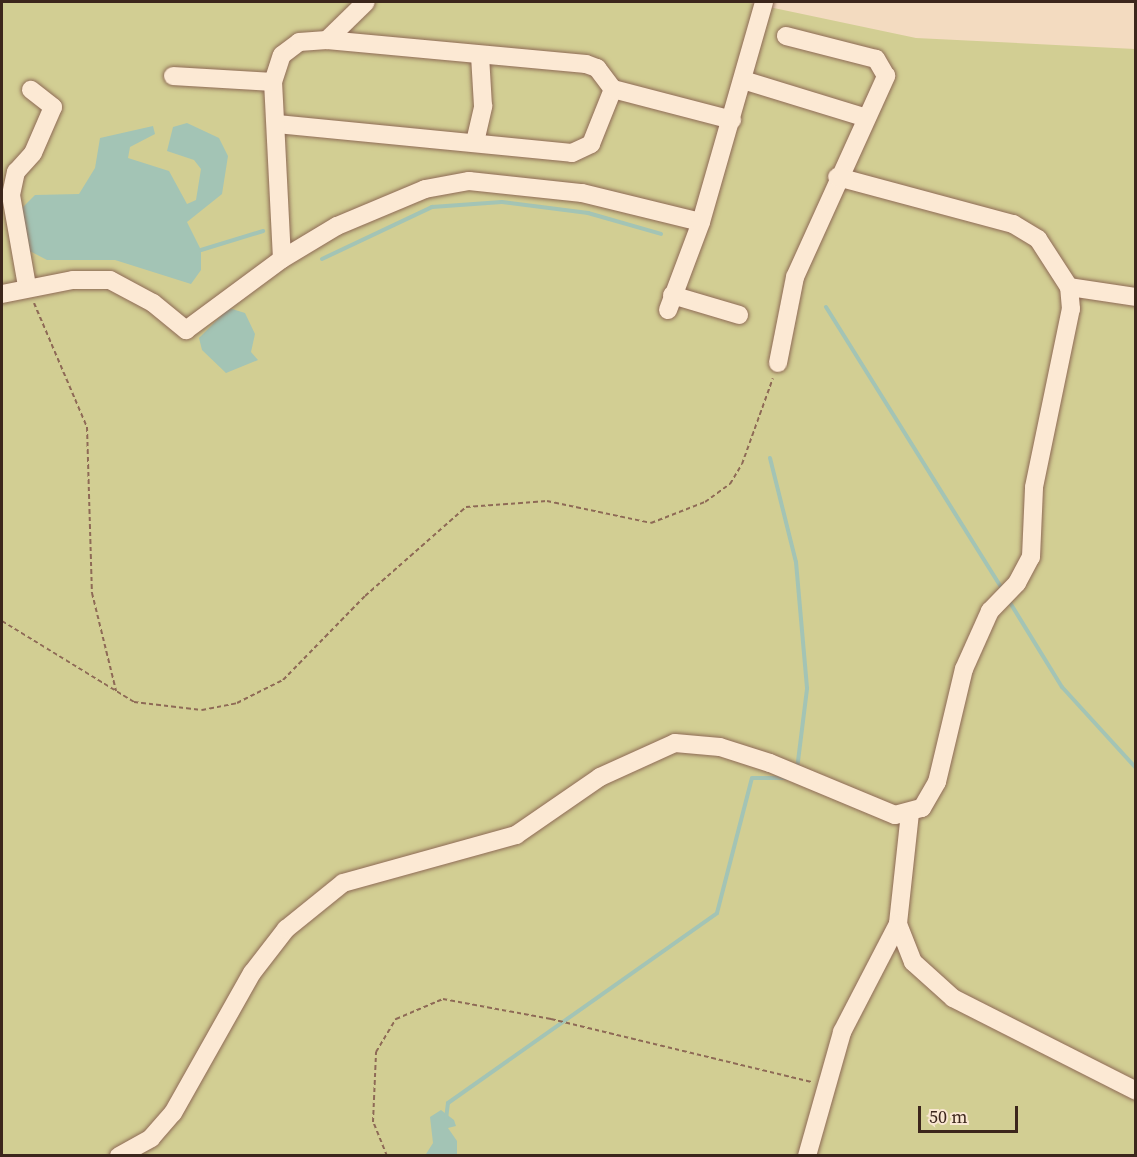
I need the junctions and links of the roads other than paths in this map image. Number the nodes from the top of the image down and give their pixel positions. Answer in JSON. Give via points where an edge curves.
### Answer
{"nodes":[{"id":1,"x":366,"y":2,"type":"edge"},
{"id":2,"x":764,"y":2,"type":"edge"},
{"id":3,"x":786,"y":36,"type":"dead end"},
{"id":4,"x":327,"y":40,"type":"junction"},
{"id":5,"x":480,"y":56,"type":"junction"},
{"id":6,"x":173,"y":76,"type":"dead end"},
{"id":7,"x":743,"y":80,"type":"junction"},
{"id":8,"x":273,"y":82,"type":"junction"},
{"id":9,"x":613,"y":89,"type":"junction"},
{"id":10,"x":31,"y":90,"type":"dead end"},
{"id":11,"x":863,"y":117,"type":"junction"},
{"id":12,"x":732,"y":120,"type":"junction"},
{"id":13,"x":277,"y":124,"type":"junction"},
{"id":14,"x":475,"y":142,"type":"junction"},
{"id":15,"x":837,"y":177,"type":"junction"},
{"id":16,"x":700,"y":222,"type":"junction"},
{"id":17,"x":282,"y":259,"type":"junction"},
{"id":18,"x":27,"y":286,"type":"junction"},
{"id":19,"x":1069,"y":287,"type":"junction"},
{"id":20,"x":2,"y":294,"type":"edge"},
{"id":21,"x":1136,"y":297,"type":"edge"},
{"id":22,"x":739,"y":315,"type":"dead end"},
{"id":23,"x":778,"y":363,"type":"road end"},
{"id":24,"x":910,"y":813,"type":"junction"},
{"id":25,"x":898,"y":924,"type":"junction"},
{"id":26,"x":1136,"y":1091,"type":"edge"},
{"id":27,"x":119,"y":1155,"type":"edge"},
{"id":28,"x":807,"y":1155,"type":"edge"}],
"edges":[{"from":1,"to":4,"type":"street"},
{"from":2,"to":7,"type":"street"},
{"from":3,"to":11,"type":"street","via":[[876,59],[884,66],[886,76]]},
{"from":4,"to":5,"type":"street"},
{"from":4,"to":8,"type":"street","via":[[291,47],[282,55]]},
{"from":5,"to":9,"type":"street","via":[[586,64],[597,68]]},
{"from":5,"to":14,"type":"street","via":[[483,106]]},
{"from":6,"to":8,"type":"street"},
{"from":7,"to":11,"type":"street"},
{"from":7,"to":12,"type":"street"},
{"from":8,"to":13,"type":"street"},
{"from":9,"to":12,"type":"street"},
{"from":9,"to":14,"type":"street","via":[[596,136],[581,151]]},
{"from":10,"to":18,"type":"street","via":[[53,107],[33,153],[16,172],[11,195]]},
{"from":11,"to":15,"type":"street"},
{"from":12,"to":16,"type":"street"},
{"from":13,"to":14,"type":"street"},
{"from":13,"to":17,"type":"street"},
{"from":15,"to":19,"type":"street","via":[[1013,224],[1038,239]]},
{"from":15,"to":23,"type":"street","via":[[795,277]]},
{"from":16,"to":17,"type":"street","via":[[582,193],[469,181],[381,204]]},
{"from":16,"to":22,"type":"street","via":[[670,302]]},
{"from":17,"to":18,"type":"street","via":[[186,330],[153,303],[110,280]]},
{"from":18,"to":20,"type":"street"},
{"from":19,"to":21,"type":"street"},
{"from":19,"to":24,"type":"street","via":[[1071,309],[1034,487],[1033,548],[1017,583],[990,611],[964,669],[937,782],[922,808]]},
{"from":24,"to":25,"type":"street"},
{"from":24,"to":27,"type":"street","via":[[895,815],[770,763],[720,747],[675,743],[600,777],[516,835],[343,883],[286,929],[252,973],[173,1113],[151,1138]]},
{"from":25,"to":26,"type":"street","via":[[913,962],[953,998]]},
{"from":25,"to":28,"type":"street","via":[[852,1007]]}]}
